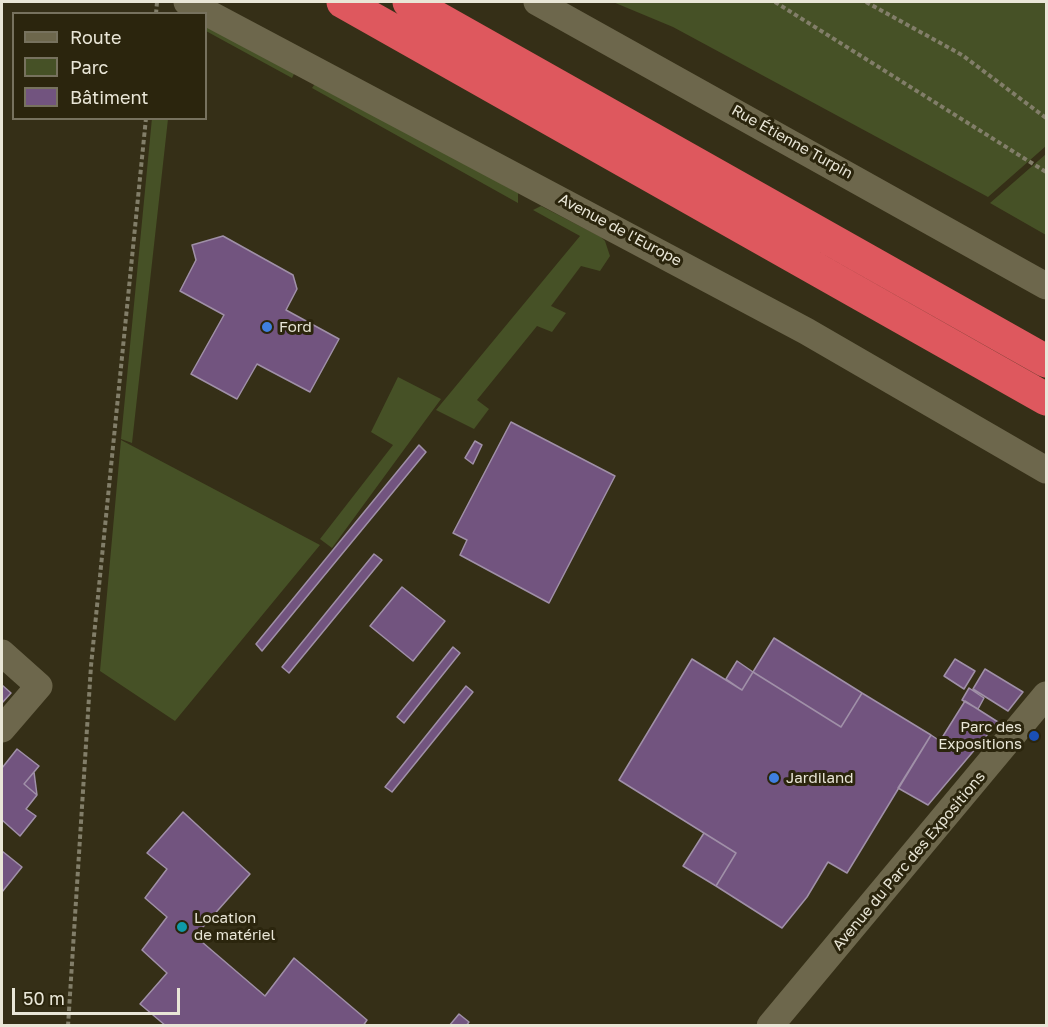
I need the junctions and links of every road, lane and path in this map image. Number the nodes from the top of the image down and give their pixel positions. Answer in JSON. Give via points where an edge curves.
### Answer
{"nodes":[{"id":1,"x":188,"y":2,"type":"edge"},
{"id":2,"x":343,"y":2,"type":"edge"},
{"id":3,"x":410,"y":2,"type":"edge"},
{"id":4,"x":537,"y":2,"type":"edge"},
{"id":5,"x":775,"y":2,"type":"edge"},
{"id":6,"x":866,"y":2,"type":"edge"},
{"id":7,"x":207,"y":12,"type":"edge"},
{"id":8,"x":207,"y":12,"type":"edge"},
{"id":9,"x":1047,"y":118,"type":"edge"},
{"id":10,"x":146,"y":120,"type":"edge"},
{"id":11,"x":1047,"y":172,"type":"edge"},
{"id":12,"x":1047,"y":286,"type":"edge"},
{"id":13,"x":1047,"y":361,"type":"edge"},
{"id":14,"x":1047,"y":399,"type":"edge"},
{"id":15,"x":1047,"y":470,"type":"edge"},
{"id":16,"x":2,"y":653,"type":"edge"},
{"id":17,"x":1047,"y":695,"type":"edge"},
{"id":18,"x":2,"y":729,"type":"edge"},
{"id":19,"x":68,"y":1026,"type":"edge"},
{"id":20,"x":770,"y":1026,"type":"edge"}],
"edges":[{"from":1,"to":7,"type":"street","name":"Avenue de l'Europe"},
{"from":2,"to":14,"type":"highway"},
{"from":3,"to":13,"type":"highway"},
{"from":4,"to":12,"type":"street","name":"Rue Étienne Turpin"},
{"from":5,"to":11,"type":"path"},
{"from":6,"to":9,"type":"path","via":[[962,55]]},
{"from":8,"to":15,"type":"street","name":"Avenue de l'Europe","via":[[806,331]]},
{"from":10,"to":19,"type":"path","via":[[91,666]]},
{"from":16,"to":18,"type":"street","via":[[39,686]]},
{"from":17,"to":20,"type":"street","name":"Avenue du Parc des Expositions"}]}
